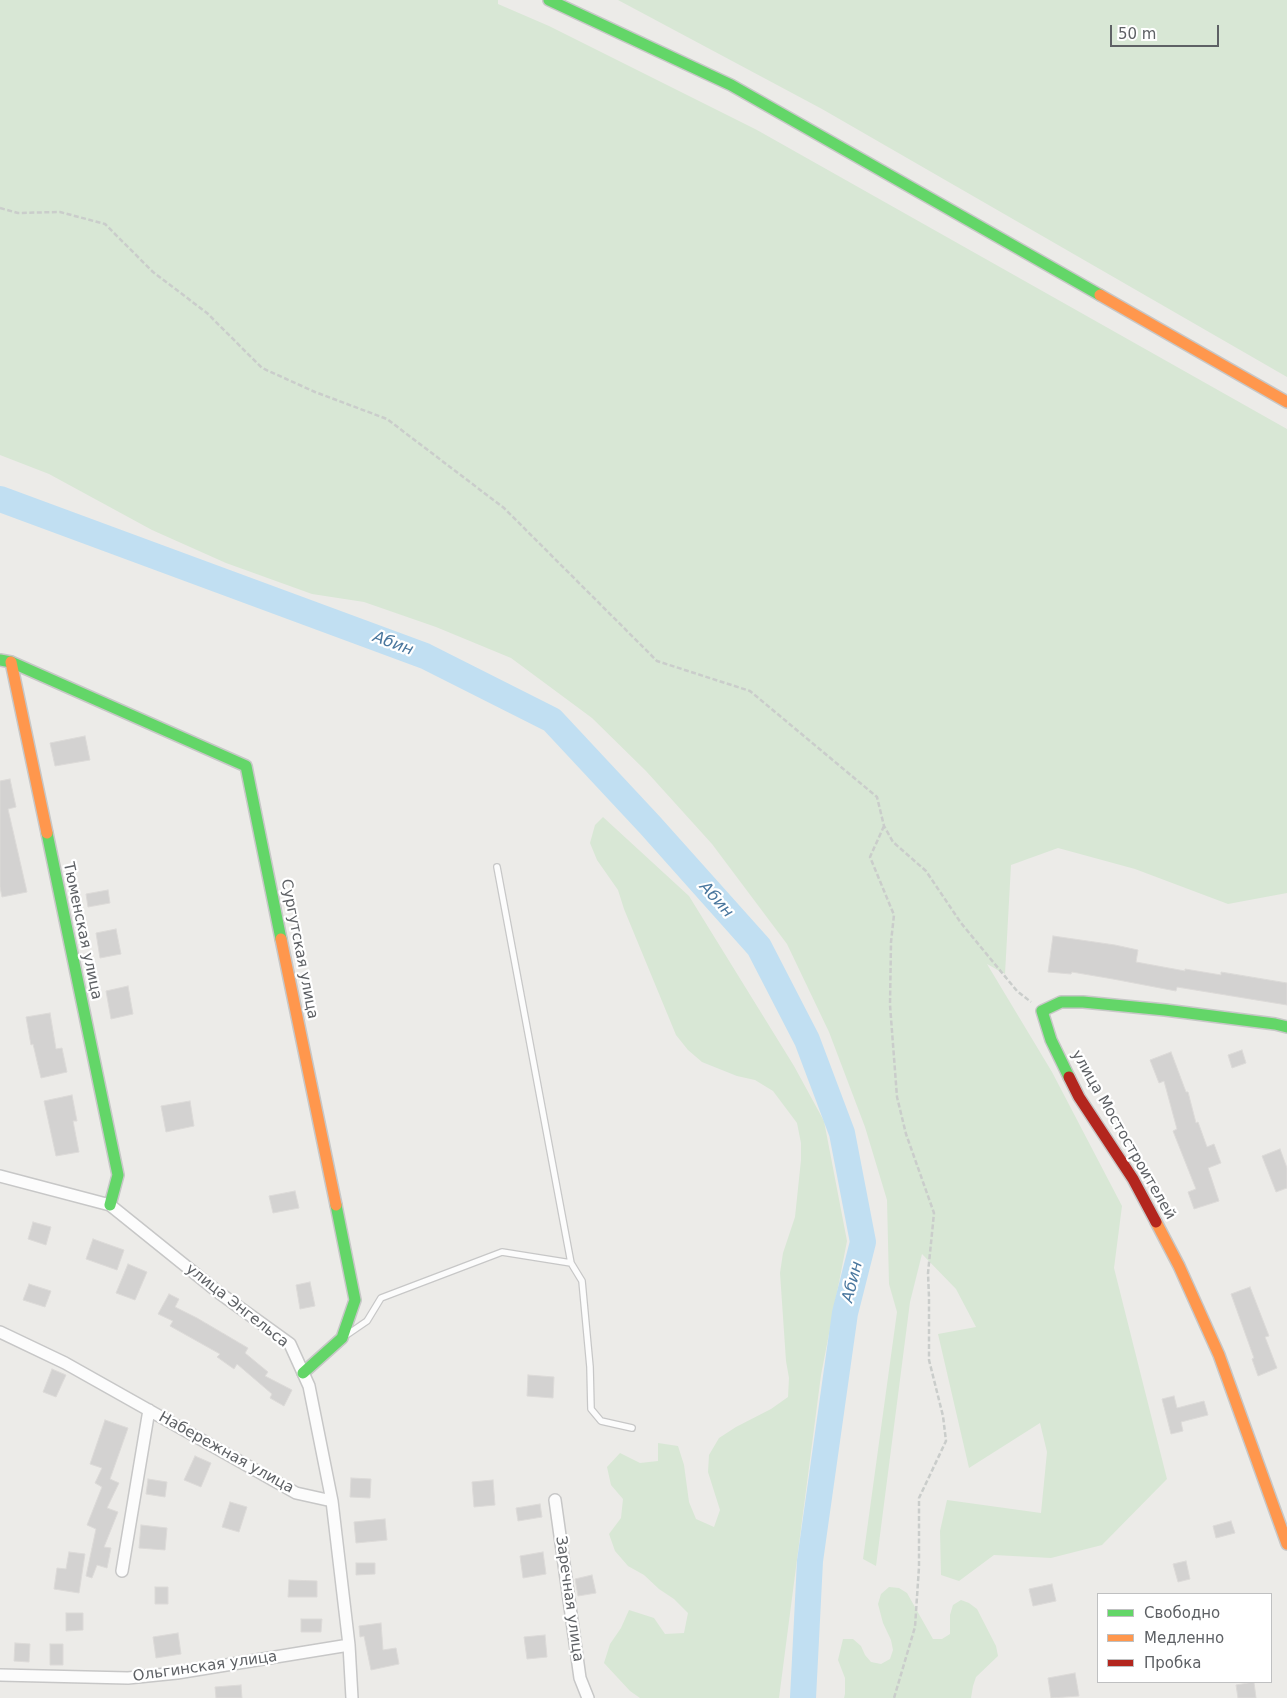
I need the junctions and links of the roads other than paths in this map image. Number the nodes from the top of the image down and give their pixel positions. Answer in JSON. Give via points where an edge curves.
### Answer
{"nodes":[{"id":1,"x":549,"y":0,"type":"edge"},
{"id":2,"x":1287,"y":402,"type":"edge"},
{"id":3,"x":5,"y":661,"type":"edge"},
{"id":4,"x":497,"y":867,"type":"dead end"},
{"id":5,"x":1287,"y":1027,"type":"edge"},
{"id":6,"x":0,"y":1176,"type":"edge"},
{"id":7,"x":110,"y":1205,"type":"junction"},
{"id":8,"x":571,"y":1263,"type":"junction"},
{"id":9,"x":0,"y":1332,"type":"edge"},
{"id":10,"x":342,"y":1338,"type":"junction"},
{"id":11,"x":303,"y":1373,"type":"junction"},
{"id":12,"x":149,"y":1410,"type":"junction"},
{"id":13,"x":632,"y":1428,"type":"dead end"},
{"id":14,"x":555,"y":1500,"type":"dead end"},
{"id":15,"x":332,"y":1501,"type":"junction"},
{"id":16,"x":1287,"y":1544,"type":"edge"},
{"id":17,"x":122,"y":1571,"type":"dead end"},
{"id":18,"x":349,"y":1645,"type":"junction"},
{"id":19,"x":0,"y":1675,"type":"edge"},
{"id":20,"x":352,"y":1698,"type":"edge"},
{"id":21,"x":588,"y":1698,"type":"edge"}],
"edges":[{"from":1,"to":2,"type":"main road","via":[[731,85]]},
{"from":3,"to":7,"type":"main road","name":"Тюменская улица","via":[[118,1175]]},
{"from":3,"to":10,"type":"main road","name":"Сургутская улица","via":[[246,766],[354,1300]]},
{"from":4,"to":8,"type":"lane"},
{"from":5,"to":16,"type":"main road","name":"улица Мостостроителей","via":[[1082,1002],[1062,1002],[1042,1011],[1051,1040],[1079,1097],[1134,1179],[1179,1266],[1218,1355]]},
{"from":6,"to":7,"type":"street","name":"улица Энгельса"},
{"from":7,"to":11,"type":"street","name":"улица Энгельса","via":[[218,1292],[290,1344]]},
{"from":8,"to":10,"type":"lane","via":[[502,1252],[381,1298],[367,1321]]},
{"from":8,"to":13,"type":"lane","via":[[582,1281],[590,1368],[590,1409],[601,1421]]},
{"from":9,"to":12,"type":"street","name":"Набережная улица","via":[[65,1362]]},
{"from":10,"to":11,"type":"main road"},
{"from":11,"to":15,"type":"street","name":"улица Энгельса","via":[[309,1386]]},
{"from":12,"to":15,"type":"street","name":"Набережная улица","via":[[296,1493]]},
{"from":12,"to":17,"type":"street","name":"Набережная улица"},
{"from":14,"to":21,"type":"street","name":"Заречная улица","via":[[580,1678]]},
{"from":15,"to":18,"type":"street","name":"улица Энгельса"},
{"from":18,"to":19,"type":"street","name":"Ольгинская улица","via":[[128,1678]]},
{"from":18,"to":20,"type":"street","name":"улица Энгельса"}]}
